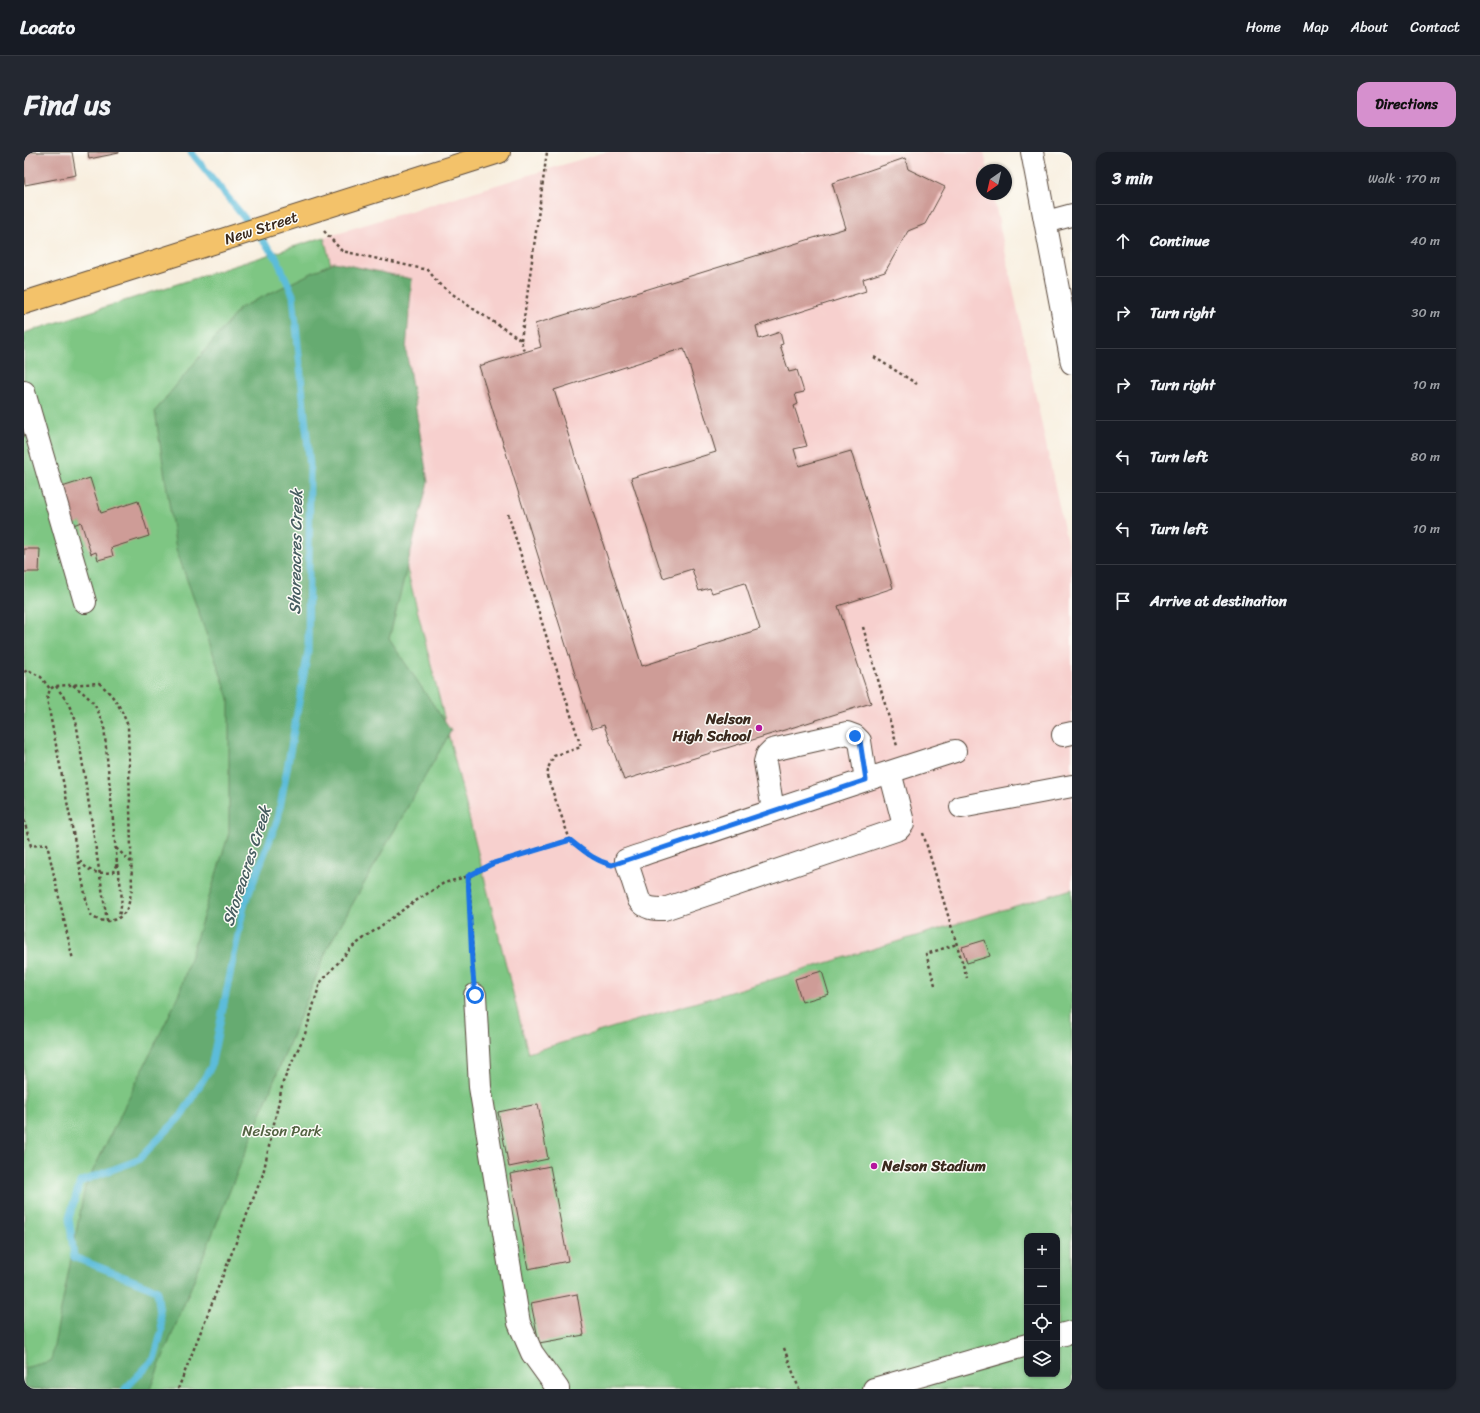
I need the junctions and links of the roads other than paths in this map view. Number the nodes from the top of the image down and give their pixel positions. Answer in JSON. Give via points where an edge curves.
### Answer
{"nodes":[{"id":1,"x":499,"y":152,"type":"edge"},
{"id":2,"x":1032,"y":152,"type":"edge"},
{"id":3,"x":1072,"y":215,"type":"edge"},
{"id":4,"x":1046,"y":222,"type":"junction"},
{"id":5,"x":24,"y":303,"type":"edge"},
{"id":6,"x":1072,"y":363,"type":"edge"},
{"id":7,"x":24,"y":392,"type":"edge"},
{"id":8,"x":85,"y":602,"type":"dead end"},
{"id":9,"x":955,"y":751,"type":"dead end"},
{"id":10,"x":890,"y":772,"type":"junction"},
{"id":11,"x":866,"y":780,"type":"junction"},
{"id":12,"x":1072,"y":786,"type":"edge"},
{"id":13,"x":961,"y":807,"type":"dead end"},
{"id":14,"x":773,"y":810,"type":"junction"},
{"id":15,"x":475,"y":995,"type":"road end"},
{"id":16,"x":1072,"y":1332,"type":"edge"},
{"id":17,"x":1060,"y":1335,"type":"edge"},
{"id":18,"x":1024,"y":1346,"type":"edge"},
{"id":19,"x":558,"y":1389,"type":"edge"},
{"id":20,"x":874,"y":1389,"type":"edge"}],
"edges":[{"from":1,"to":5,"type":"main road","name":"New Street"},
{"from":2,"to":4,"type":"street"},
{"from":3,"to":4,"type":"street"},
{"from":4,"to":6,"type":"street"},
{"from":7,"to":8,"type":"street"},
{"from":9,"to":10,"type":"street"},
{"from":10,"to":11,"type":"street"},
{"from":10,"to":14,"type":"street","via":[[903,824],[899,829],[664,909],[653,910],[639,900],[626,860]]},
{"from":11,"to":14,"type":"street"},
{"from":11,"to":14,"type":"street","via":[[860,741],[847,733],[772,750],[765,762]]},
{"from":12,"to":13,"type":"street"},
{"from":15,"to":19,"type":"street","via":[[480,1087],[519,1323],[532,1353]]},
{"from":16,"to":17,"type":"street"},
{"from":18,"to":20,"type":"street"}]}
